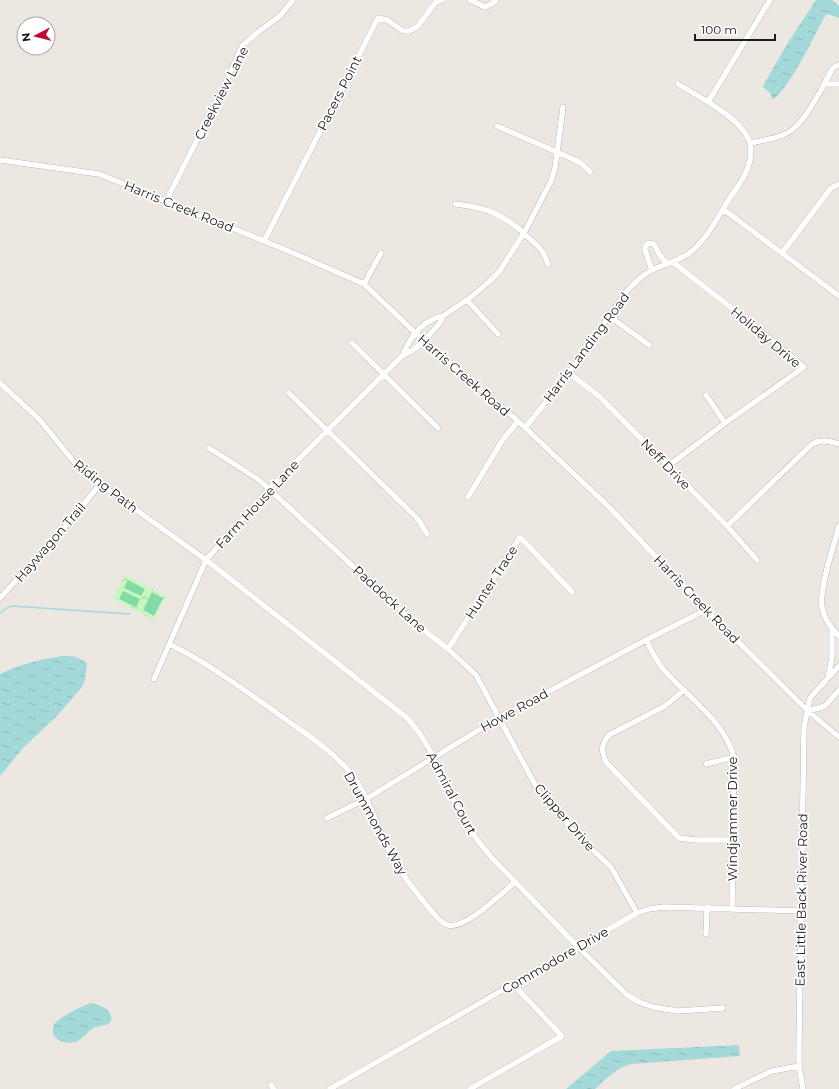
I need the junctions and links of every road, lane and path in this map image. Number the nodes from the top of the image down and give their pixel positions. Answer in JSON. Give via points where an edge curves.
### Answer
{"nodes":[{"id":1,"x":293,"y":0,"type":"edge"},
{"id":2,"x":442,"y":0,"type":"edge"},
{"id":3,"x":470,"y":0,"type":"edge"},
{"id":4,"x":496,"y":0,"type":"edge"},
{"id":5,"x":770,"y":0,"type":"edge"},
{"id":6,"x":839,"y":65,"type":"edge"},
{"id":7,"x":678,"y":84,"type":"dead end"},
{"id":8,"x":824,"y":84,"type":"junction"},
{"id":9,"x":839,"y":84,"type":"edge"},
{"id":10,"x":708,"y":102,"type":"junction"},
{"id":11,"x":563,"y":107,"type":"dead end"},
{"id":12,"x":497,"y":126,"type":"dead end"},
{"id":13,"x":750,"y":143,"type":"junction"},
{"id":14,"x":558,"y":152,"type":"junction"},
{"id":15,"x":0,"y":160,"type":"edge"},
{"id":16,"x":590,"y":172,"type":"dead end"},
{"id":17,"x":839,"y":184,"type":"edge"},
{"id":18,"x":166,"y":200,"type":"junction"},
{"id":19,"x":456,"y":204,"type":"dead end"},
{"id":20,"x":723,"y":209,"type":"junction"},
{"id":21,"x":524,"y":233,"type":"junction"},
{"id":22,"x":264,"y":241,"type":"junction"},
{"id":23,"x":381,"y":253,"type":"dead end"},
{"id":24,"x":782,"y":253,"type":"junction"},
{"id":25,"x":673,"y":262,"type":"junction"},
{"id":26,"x":548,"y":264,"type":"dead end"},
{"id":27,"x":667,"y":264,"type":"junction"},
{"id":28,"x":652,"y":270,"type":"junction"},
{"id":29,"x":364,"y":284,"type":"junction"},
{"id":30,"x":839,"y":296,"type":"edge"},
{"id":31,"x":467,"y":300,"type":"junction"},
{"id":32,"x":443,"y":316,"type":"junction"},
{"id":33,"x":609,"y":316,"type":"junction"},
{"id":34,"x":415,"y":333,"type":"junction"},
{"id":35,"x":498,"y":334,"type":"dead end"},
{"id":36,"x":424,"y":341,"type":"junction"},
{"id":37,"x":352,"y":343,"type":"dead end"},
{"id":38,"x":649,"y":344,"type":"dead end"},
{"id":39,"x":402,"y":356,"type":"junction"},
{"id":40,"x":569,"y":373,"type":"junction"},
{"id":41,"x":384,"y":374,"type":"junction"},
{"id":42,"x":0,"y":383,"type":"edge"},
{"id":43,"x":289,"y":393,"type":"dead end"},
{"id":44,"x":706,"y":395,"type":"dead end"},
{"id":45,"x":518,"y":421,"type":"junction"},
{"id":46,"x":725,"y":423,"type":"junction"},
{"id":47,"x":438,"y":428,"type":"dead end"},
{"id":48,"x":525,"y":428,"type":"junction"},
{"id":49,"x":326,"y":431,"type":"junction"},
{"id":50,"x":839,"y":444,"type":"edge"},
{"id":51,"x":209,"y":448,"type":"dead end"},
{"id":52,"x":668,"y":466,"type":"junction"},
{"id":53,"x":100,"y":484,"type":"junction"},
{"id":54,"x":269,"y":489,"type":"junction"},
{"id":55,"x":468,"y":497,"type":"dead end"},
{"id":56,"x":727,"y":526,"type":"junction"},
{"id":57,"x":839,"y":526,"type":"edge"},
{"id":58,"x":428,"y":534,"type":"dead end"},
{"id":59,"x":206,"y":560,"type":"junction"},
{"id":60,"x":758,"y":560,"type":"dead end"},
{"id":61,"x":572,"y":592,"type":"dead end"},
{"id":62,"x":0,"y":598,"type":"edge"},
{"id":63,"x":706,"y":610,"type":"junction"},
{"id":64,"x":832,"y":629,"type":"junction"},
{"id":65,"x":839,"y":636,"type":"edge"},
{"id":66,"x":646,"y":640,"type":"junction"},
{"id":67,"x":169,"y":644,"type":"junction"},
{"id":68,"x":448,"y":649,"type":"junction"},
{"id":69,"x":839,"y":666,"type":"edge"},
{"id":70,"x":828,"y":678,"type":"junction"},
{"id":71,"x":154,"y":679,"type":"dead end"},
{"id":72,"x":684,"y":690,"type":"junction"},
{"id":73,"x":839,"y":690,"type":"edge"},
{"id":74,"x":808,"y":711,"type":"junction"},
{"id":75,"x":500,"y":717,"type":"junction"},
{"id":76,"x":839,"y":737,"type":"edge"},
{"id":77,"x":433,"y":757,"type":"junction"},
{"id":78,"x":734,"y":757,"type":"junction"},
{"id":79,"x":706,"y":764,"type":"dead end"},
{"id":80,"x":366,"y":799,"type":"junction"},
{"id":81,"x":326,"y":818,"type":"dead end"},
{"id":82,"x":733,"y":840,"type":"junction"},
{"id":83,"x":515,"y":882,"type":"junction"},
{"id":84,"x":707,"y":908,"type":"junction"},
{"id":85,"x":732,"y":908,"type":"junction"},
{"id":86,"x":801,"y":911,"type":"junction"},
{"id":87,"x":637,"y":913,"type":"junction"},
{"id":88,"x":706,"y":934,"type":"dead end"},
{"id":89,"x":578,"y":947,"type":"junction"},
{"id":90,"x":513,"y":984,"type":"junction"},
{"id":91,"x":723,"y":1008,"type":"dead end"},
{"id":92,"x":799,"y":1066,"type":"junction"},
{"id":93,"x":330,"y":1089,"type":"edge"},
{"id":94,"x":470,"y":1089,"type":"edge"},
{"id":95,"x":734,"y":1089,"type":"edge"},
{"id":96,"x":803,"y":1089,"type":"edge"}],
"edges":[{"from":1,"to":18,"type":"street","name":"Creekview Lane","via":[[280,16],[242,46]]},
{"from":2,"to":22,"type":"street","name":"Pacers Point","via":[[436,2],[417,27],[409,31],[403,31],[387,20],[378,18]]},
{"from":3,"to":4,"type":"street","via":[[485,8]]},
{"from":5,"to":10,"type":"street"},
{"from":6,"to":8,"type":"street","via":[[834,68]]},
{"from":7,"to":10,"type":"street"},
{"from":8,"to":9,"type":"street"},
{"from":8,"to":13,"type":"street","via":[[802,119],[791,131],[783,136]]},
{"from":10,"to":13,"type":"street","via":[[744,131]]},
{"from":11,"to":14,"type":"street"},
{"from":12,"to":14,"type":"street"},
{"from":13,"to":20,"type":"street","name":"Harris Landing Road","via":[[751,155],[747,171]]},
{"from":14,"to":16,"type":"street","via":[[582,164]]},
{"from":14,"to":21,"type":"street","via":[[550,181]]},
{"from":15,"to":18,"type":"street","name":"Harris Creek Road","via":[[99,174]]},
{"from":17,"to":24,"type":"street","via":[[831,188]]},
{"from":18,"to":22,"type":"street","name":"Harris Creek Road"},
{"from":19,"to":21,"type":"street","via":[[476,206],[495,212]]},
{"from":20,"to":24,"type":"street"},
{"from":20,"to":25,"type":"street","name":"Harris Landing Road","via":[[702,241]]},
{"from":21,"to":26,"type":"street","via":[[543,250]]},
{"from":21,"to":31,"type":"street","via":[[499,272]]},
{"from":22,"to":29,"type":"street","name":"Harris Creek Road"},
{"from":23,"to":29,"type":"street"},
{"from":24,"to":30,"type":"street"},
{"from":25,"to":27,"type":"street","name":"Harris Landing Road"},
{"from":25,"to":46,"type":"street","name":"Holiday Drive","via":[[804,367]]},
{"from":27,"to":28,"type":"street","name":"Harris Landing Road"},
{"from":27,"to":28,"type":"street","via":[[654,244],[648,243],[645,250]]},
{"from":28,"to":33,"type":"street","name":"Harris Landing Road","via":[[633,284]]},
{"from":29,"to":34,"type":"street","name":"Harris Creek Road"},
{"from":31,"to":32,"type":"street"},
{"from":31,"to":35,"type":"street"},
{"from":32,"to":34,"type":"street","name":"Farm House Lane","via":[[434,317]]},
{"from":32,"to":36,"type":"street","name":"Farm House Lane"},
{"from":33,"to":38,"type":"street"},
{"from":33,"to":40,"type":"street","name":"Harris Landing Road"},
{"from":34,"to":36,"type":"street","name":"Harris Creek Road"},
{"from":34,"to":39,"type":"street","name":"Farm House Lane"},
{"from":36,"to":39,"type":"street","name":"Farm House Lane"},
{"from":36,"to":45,"type":"street","name":"Harris Creek Road"},
{"from":37,"to":41,"type":"street"},
{"from":39,"to":41,"type":"street","name":"Farm House Lane"},
{"from":40,"to":48,"type":"street","name":"Harris Landing Road"},
{"from":40,"to":52,"type":"street","name":"Neff Drive","via":[[600,397]]},
{"from":41,"to":47,"type":"street"},
{"from":41,"to":49,"type":"street","name":"Farm House Lane"},
{"from":42,"to":53,"type":"street","name":"Riding Path","via":[[39,419],[74,462]]},
{"from":43,"to":49,"type":"street"},
{"from":44,"to":46,"type":"street"},
{"from":45,"to":48,"type":"street","name":"Harris Creek Road"},
{"from":45,"to":55,"type":"street","via":[[502,441]]},
{"from":46,"to":52,"type":"street","name":"Holiday Drive"},
{"from":48,"to":63,"type":"street","name":"Harris Creek Road","via":[[610,508]]},
{"from":49,"to":54,"type":"street","name":"Farm House Lane"},
{"from":49,"to":58,"type":"street","via":[[418,519]]},
{"from":50,"to":56,"type":"street","via":[[824,440],[812,444]]},
{"from":51,"to":54,"type":"street","name":"Paddock Lane"},
{"from":52,"to":56,"type":"street","name":"Neff Drive"},
{"from":53,"to":59,"type":"street","name":"Riding Path"},
{"from":53,"to":62,"type":"street","name":"Haywagon Trail"},
{"from":54,"to":59,"type":"street","name":"Farm House Lane"},
{"from":54,"to":68,"type":"street","name":"Paddock Lane","via":[[410,619]]},
{"from":56,"to":60,"type":"street","name":"Neff Drive"},
{"from":57,"to":64,"type":"street","via":[[822,593],[825,618]]},
{"from":59,"to":67,"type":"street","name":"Farm House Lane"},
{"from":59,"to":77,"type":"street","name":"Admiral Court","via":[[403,715],[421,734]]},
{"from":61,"to":68,"type":"street","name":"Hunter Trace","via":[[520,537]]},
{"from":63,"to":66,"type":"street","name":"Howe Road"},
{"from":63,"to":74,"type":"street","name":"Harris Creek Road"},
{"from":64,"to":65,"type":"street"},
{"from":64,"to":70,"type":"street","via":[[832,657]]},
{"from":66,"to":72,"type":"street","name":"Windjammer Drive","via":[[655,658]]},
{"from":66,"to":75,"type":"street","name":"Howe Road"},
{"from":67,"to":71,"type":"street","name":"Farm House Lane"},
{"from":67,"to":80,"type":"street","name":"Drummonds Way","via":[[216,671],[323,746],[340,760],[354,777]]},
{"from":68,"to":75,"type":"street","name":"Paddock Lane","via":[[476,675]]},
{"from":69,"to":70,"type":"street","name":"East Little Back River Road"},
{"from":70,"to":74,"type":"street","name":"East Little Back River Road","via":[[810,698]]},
{"from":72,"to":78,"type":"street","name":"Windjammer Drive","via":[[718,724],[731,745]]},
{"from":72,"to":82,"type":"street","via":[[665,706],[609,735],[604,741],[603,756],[679,838]]},
{"from":73,"to":74,"type":"street","via":[[825,706]]},
{"from":74,"to":76,"type":"street","name":"Harris Creek Road"},
{"from":74,"to":86,"type":"street","name":"East Little Back River Road","via":[[804,727]]},
{"from":75,"to":77,"type":"street","name":"Howe Road"},
{"from":75,"to":87,"type":"street","name":"Clipper Drive","via":[[539,792],[578,836],[611,867]]},
{"from":77,"to":80,"type":"street","name":"Howe Road"},
{"from":77,"to":83,"type":"street","name":"Admiral Court","via":[[456,806],[474,835]]},
{"from":78,"to":79,"type":"street"},
{"from":78,"to":82,"type":"street","name":"Windjammer Drive"},
{"from":80,"to":81,"type":"street","name":"Howe Road"},
{"from":80,"to":83,"type":"street","name":"Drummonds Way","via":[[401,871],[438,919],[447,925],[456,926],[467,920],[492,903]]},
{"from":82,"to":85,"type":"street","name":"Windjammer Drive"},
{"from":83,"to":89,"type":"street","name":"Admiral Court"},
{"from":84,"to":85,"type":"street","name":"Commodore Drive"},
{"from":84,"to":87,"type":"street","name":"Commodore Drive","via":[[664,907]]},
{"from":84,"to":88,"type":"street"},
{"from":85,"to":86,"type":"street","name":"Commodore Drive"},
{"from":86,"to":92,"type":"street","name":"East Little Back River Road"},
{"from":87,"to":89,"type":"street","name":"Commodore Drive"},
{"from":89,"to":90,"type":"street","name":"Commodore Drive"},
{"from":89,"to":91,"type":"street","name":"Admiral Court","via":[[627,995],[639,1002],[678,1011]]},
{"from":90,"to":93,"type":"street","name":"Commodore Drive"},
{"from":90,"to":94,"type":"street","via":[[562,1036]]},
{"from":92,"to":95,"type":"street","via":[[772,1071]]},
{"from":92,"to":96,"type":"street","name":"East Little Back River Road"}]}
